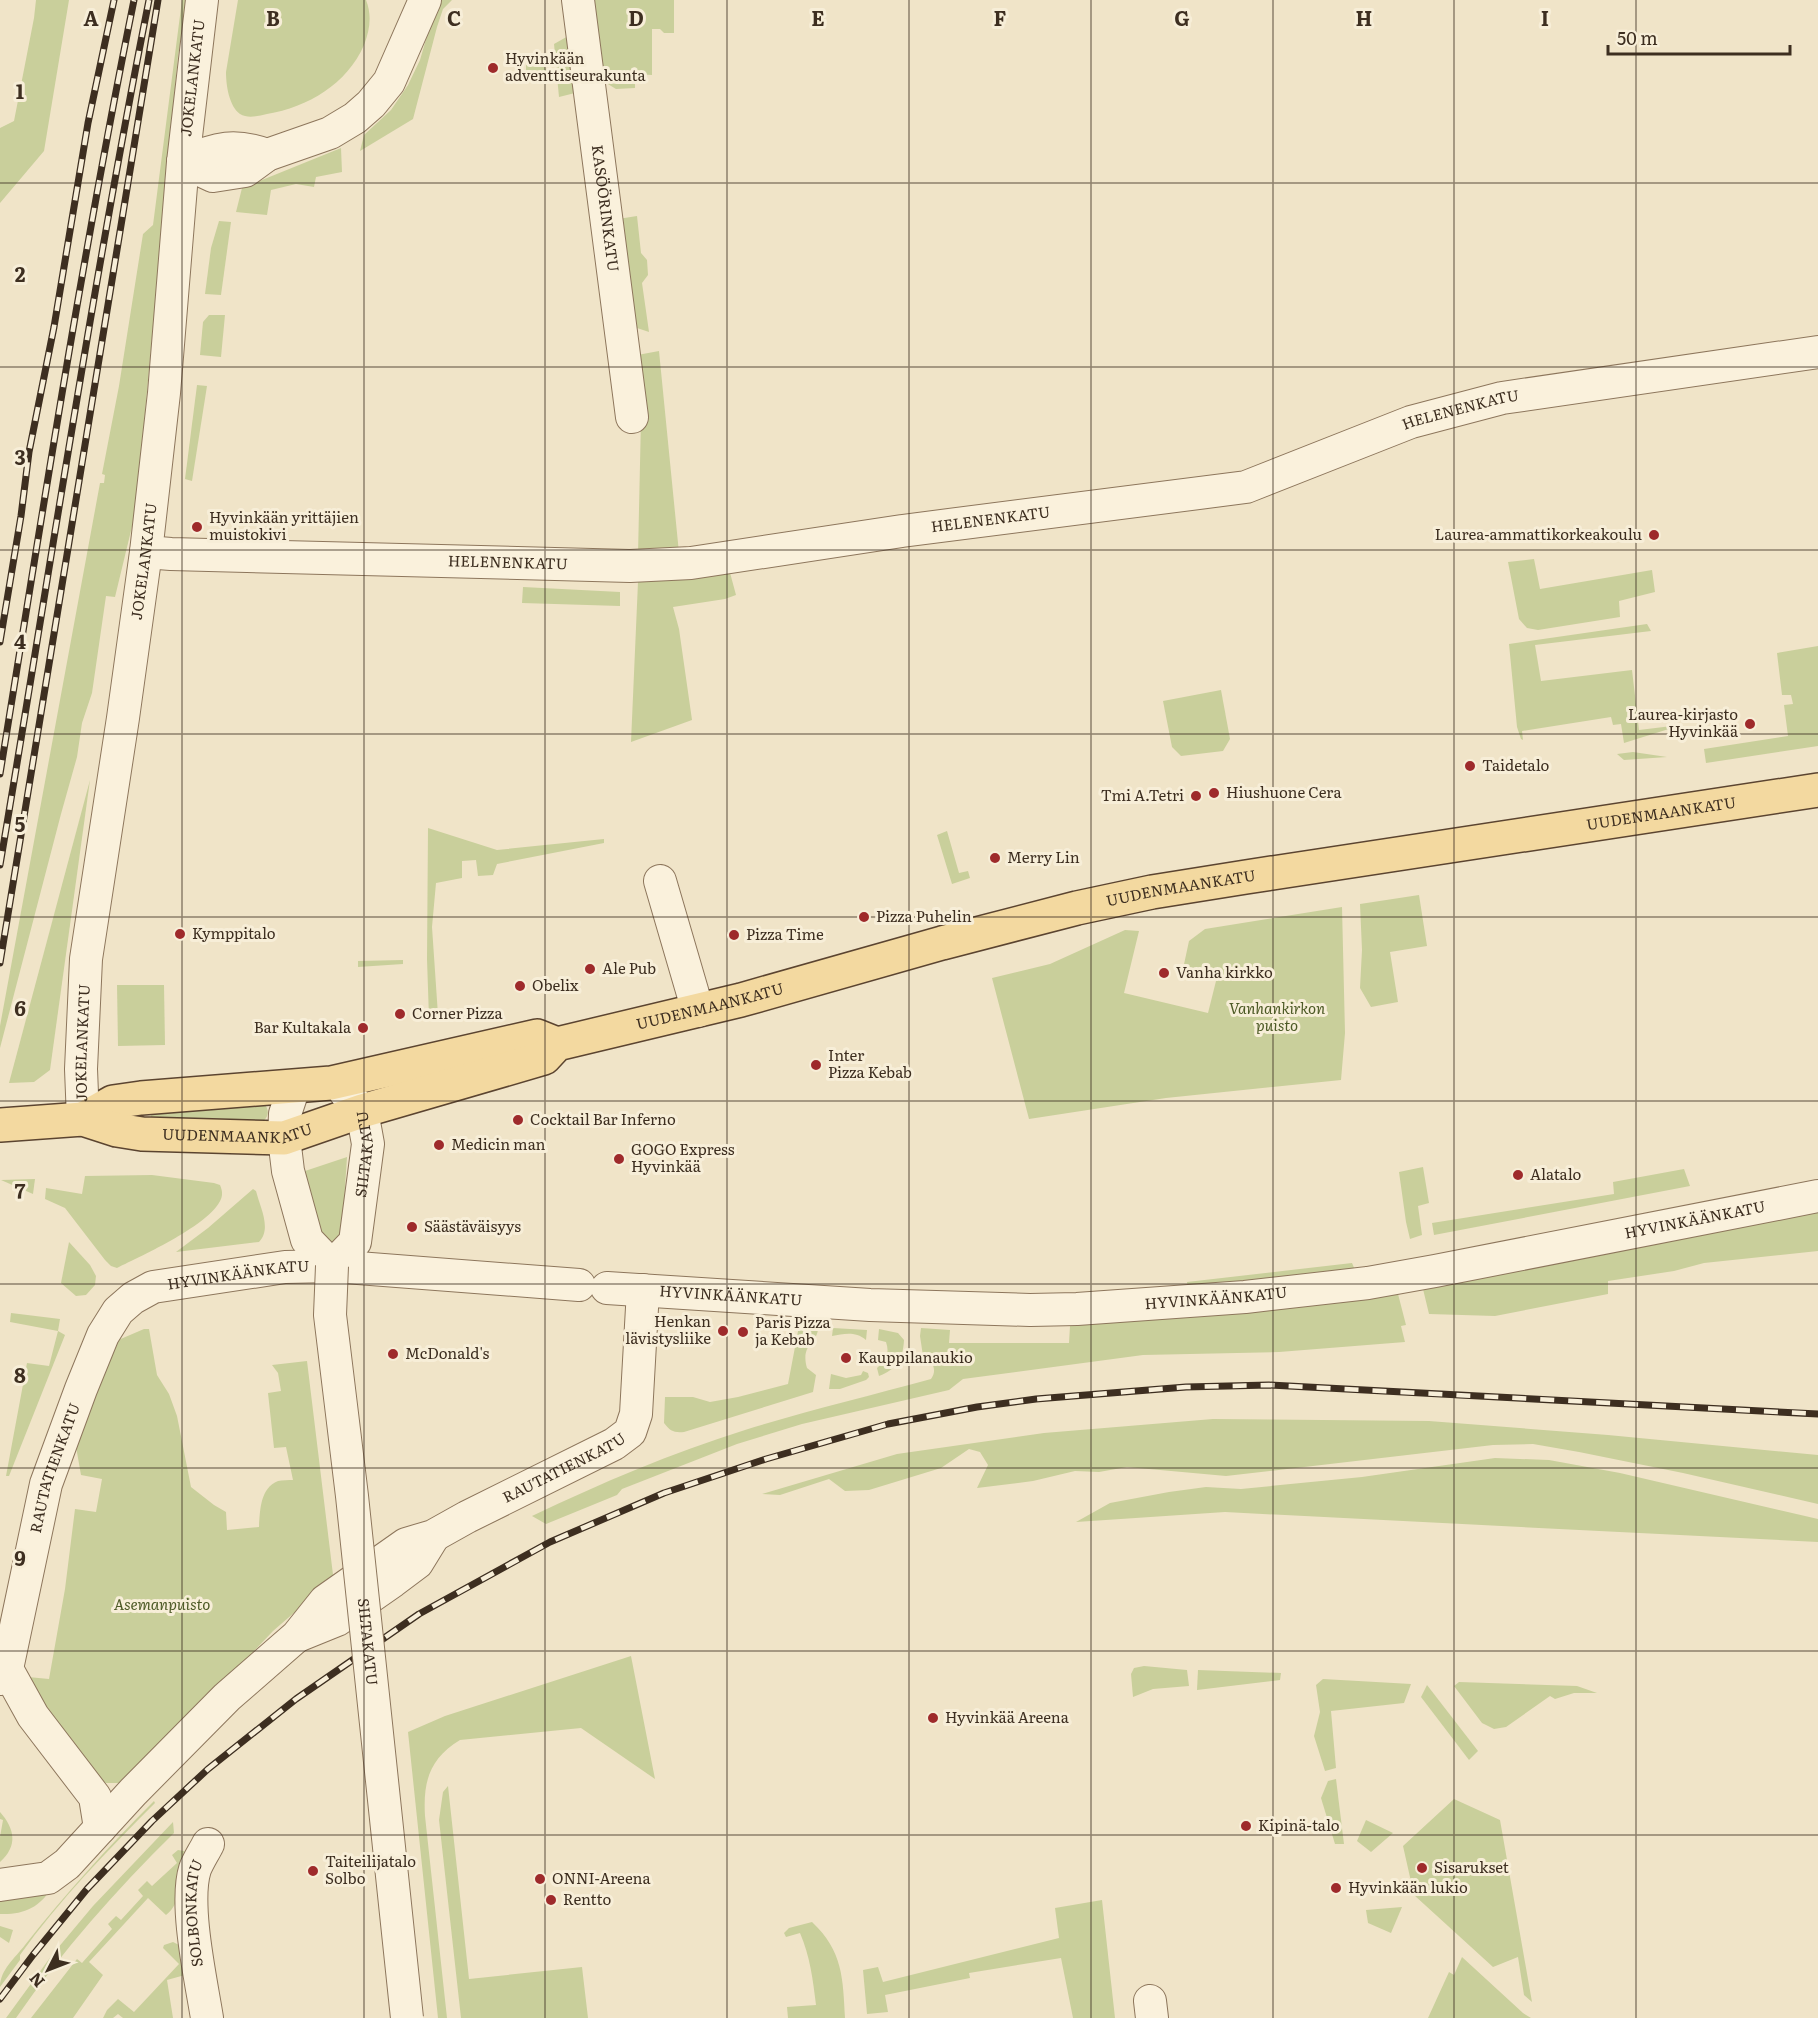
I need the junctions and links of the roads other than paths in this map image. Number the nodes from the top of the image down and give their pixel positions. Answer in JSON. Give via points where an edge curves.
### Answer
{"nodes":[{"id":1,"x":402,"y":0,"type":"edge"},
{"id":2,"x":425,"y":0,"type":"edge"},
{"id":3,"x":578,"y":0,"type":"edge"},
{"id":4,"x":202,"y":4,"type":"edge"},
{"id":5,"x":406,"y":41,"type":"junction"},
{"id":6,"x":183,"y":162,"type":"junction"},
{"id":7,"x":1818,"y":352,"type":"edge"},
{"id":8,"x":632,"y":417,"type":"dead end"},
{"id":9,"x":146,"y":552,"type":"junction"},
{"id":10,"x":1818,"y":790,"type":"edge"},
{"id":11,"x":660,"y":881,"type":"dead end"},
{"id":12,"x":698,"y":1011,"type":"junction"},
{"id":13,"x":557,"y":1044,"type":"junction"},
{"id":14,"x":331,"y":1083,"type":"junction"},
{"id":15,"x":294,"y":1087,"type":"junction"},
{"id":16,"x":362,"y":1111,"type":"junction"},
{"id":17,"x":83,"y":1119,"type":"junction"},
{"id":18,"x":0,"y":1125,"type":"edge"},
{"id":19,"x":284,"y":1138,"type":"junction"},
{"id":20,"x":1818,"y":1196,"type":"edge"},
{"id":21,"x":332,"y":1266,"type":"junction"},
{"id":22,"x":643,"y":1290,"type":"junction"},
{"id":23,"x":118,"y":1311,"type":"joint"},
{"id":24,"x":4,"y":1674,"type":"edge"},
{"id":25,"x":133,"y":1792,"type":"junction"},
{"id":26,"x":95,"y":1797,"type":"junction"},
{"id":27,"x":100,"y":1828,"type":"junction"},
{"id":28,"x":208,"y":1844,"type":"dead end"},
{"id":29,"x":0,"y":1885,"type":"edge"},
{"id":30,"x":207,"y":2018,"type":"edge"},
{"id":31,"x":407,"y":2018,"type":"edge"}],
"edges":[{"from":1,"to":5,"type":"street"},
{"from":2,"to":5,"type":"street"},
{"from":3,"to":8,"type":"street","name":"KASÖÖRINKATU"},
{"from":4,"to":6,"type":"street","name":"JOKELANKATU"},
{"from":5,"to":6,"type":"street","via":[[389,82],[371,104],[330,133],[267,155],[248,148],[220,148]]},
{"from":6,"to":9,"type":"street","name":"JOKELANKATU"},
{"from":7,"to":9,"type":"street","name":"HELENENKATU","via":[[1502,398],[1412,422],[1246,487],[902,531],[691,563],[630,566]]},
{"from":9,"to":17,"type":"street","name":"JOKELANKATU","via":[[86,959]]},
{"from":10,"to":12,"type":"main road","name":"UUDENMAANKATU","via":[[1124,898]]},
{"from":11,"to":12,"type":"street"},
{"from":12,"to":13,"type":"main road","name":"UUDENMAANKATU"},
{"from":13,"to":14,"type":"main road","name":"UUDENMAANKATU","via":[[537,1036]]},
{"from":13,"to":16,"type":"main road","name":"UUDENMAANKATU","via":[[544,1058]]},
{"from":14,"to":15,"type":"main road","name":"UUDENMAANKATU"},
{"from":14,"to":16,"type":"street","name":"SILTAKATU","via":[[350,1096]]},
{"from":15,"to":17,"type":"main road","name":"UUDENMAANKATU","via":[[113,1102]]},
{"from":15,"to":19,"type":"street","via":[[285,1114]]},
{"from":16,"to":19,"type":"main road","name":"UUDENMAANKATU"},
{"from":16,"to":21,"type":"street","name":"SILTAKATU","via":[[368,1144],[355,1242]]},
{"from":17,"to":18,"type":"main road","name":"UUDENMAANKATU"},
{"from":17,"to":19,"type":"main road","name":"UUDENMAANKATU","via":[[142,1134]]},
{"from":19,"to":21,"type":"street","via":[[288,1171],[307,1240]]},
{"from":20,"to":22,"type":"street","name":"HYVINKÄÄNKATU","via":[[1446,1269],[1245,1297],[1030,1310],[870,1305]]},
{"from":21,"to":22,"type":"street","name":"HYVINKÄÄNKATU"},
{"from":21,"to":23,"type":"street","name":"HYVINKÄÄNKATU","via":[[285,1267],[153,1287]]},
{"from":21,"to":31,"type":"street","name":"SILTAKATU","bridge":true,"via":[[330,1315]]},
{"from":22,"to":25,"type":"street","name":"RAUTATIENKATU","via":[[636,1414],[630,1432],[614,1444],[433,1536],[406,1544],[325,1601],[297,1636],[227,1697]]},
{"from":23,"to":24,"type":"street","name":"RAUTATIENKATU","via":[[106,1329],[46,1484]]},
{"from":24,"to":26,"type":"street","name":"RAUTATIENKATU"},
{"from":25,"to":26,"type":"street"},
{"from":25,"to":27,"type":"street","name":"RAUTATIENKATU"},
{"from":26,"to":27,"type":"street","name":"RAUTATIENKATU"},
{"from":27,"to":29,"type":"street","name":"RAUTATIENKATU","via":[[67,1864],[48,1878]]},
{"from":28,"to":30,"type":"street","name":"SOLBONKATU","via":[[195,1869],[191,1894]]}]}
